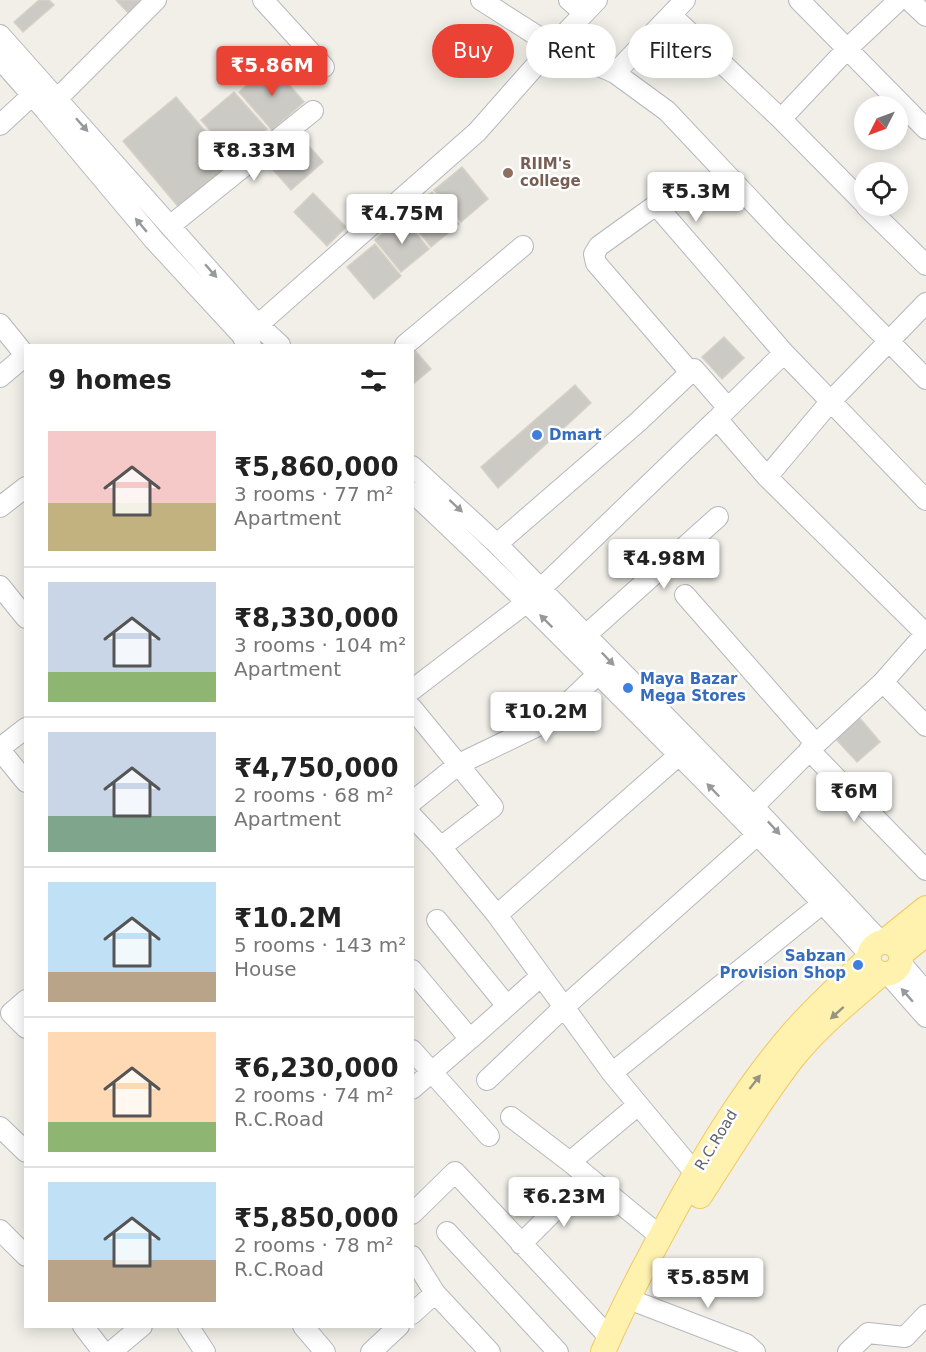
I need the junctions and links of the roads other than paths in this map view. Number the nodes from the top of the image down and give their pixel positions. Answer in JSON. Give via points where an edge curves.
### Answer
{"nodes":[{"id":1,"x":156,"y":0,"type":"edge"},
{"id":2,"x":263,"y":0,"type":"edge"},
{"id":3,"x":481,"y":0,"type":"edge"},
{"id":4,"x":569,"y":0,"type":"edge"},
{"id":5,"x":685,"y":0,"type":"edge"},
{"id":6,"x":799,"y":0,"type":"edge"},
{"id":7,"x":899,"y":0,"type":"edge"},
{"id":8,"x":909,"y":0,"type":"edge"},
{"id":9,"x":591,"y":7,"type":"edge"},
{"id":10,"x":671,"y":15,"type":"junction"},
{"id":11,"x":926,"y":16,"type":"edge"},
{"id":12,"x":574,"y":24,"type":"edge"},
{"id":13,"x":526,"y":29,"type":"edge"},
{"id":14,"x":0,"y":35,"type":"edge"},
{"id":15,"x":848,"y":48,"type":"junction"},
{"id":16,"x":0,"y":59,"type":"edge"},
{"id":17,"x":324,"y":67,"type":"dead end"},
{"id":18,"x":616,"y":72,"type":"edge"},
{"id":19,"x":616,"y":74,"type":"edge"},
{"id":20,"x":526,"y":77,"type":"edge"},
{"id":21,"x":45,"y":97,"type":"junction"},
{"id":22,"x":313,"y":111,"type":"dead end"},
{"id":23,"x":781,"y":119,"type":"junction"},
{"id":24,"x":0,"y":125,"type":"edge"},
{"id":25,"x":926,"y":129,"type":"edge"},
{"id":26,"x":854,"y":193,"type":"edge"},
{"id":27,"x":877,"y":216,"type":"edge"},
{"id":28,"x":171,"y":225,"type":"junction"},
{"id":29,"x":523,"y":246,"type":"dead end"},
{"id":30,"x":926,"y":265,"type":"edge"},
{"id":31,"x":926,"y":303,"type":"edge"},
{"id":32,"x":0,"y":324,"type":"edge"},
{"id":33,"x":251,"y":336,"type":"edge"},
{"id":34,"x":888,"y":340,"type":"junction"},
{"id":35,"x":277,"y":344,"type":"edge"},
{"id":36,"x":406,"y":344,"type":"edge"},
{"id":37,"x":784,"y":353,"type":"junction"},
{"id":38,"x":24,"y":355,"type":"edge"},
{"id":39,"x":24,"y":357,"type":"edge"},
{"id":40,"x":690,"y":372,"type":"junction"},
{"id":41,"x":0,"y":377,"type":"edge"},
{"id":42,"x":926,"y":379,"type":"edge"},
{"id":43,"x":830,"y":402,"type":"junction"},
{"id":44,"x":722,"y":413,"type":"junction"},
{"id":45,"x":414,"y":468,"type":"edge"},
{"id":46,"x":767,"y":477,"type":"junction"},
{"id":47,"x":24,"y":489,"type":"edge"},
{"id":48,"x":414,"y":494,"type":"edge"},
{"id":49,"x":926,"y":500,"type":"edge"},
{"id":50,"x":0,"y":507,"type":"edge"},
{"id":51,"x":718,"y":517,"type":"dead end"},
{"id":52,"x":497,"y":544,"type":"junction"},
{"id":53,"x":533,"y":595,"type":"junction"},
{"id":54,"x":685,"y":595,"type":"dead end"},
{"id":55,"x":4,"y":597,"type":"edge"},
{"id":56,"x":24,"y":616,"type":"edge"},
{"id":57,"x":926,"y":634,"type":"edge"},
{"id":58,"x":586,"y":636,"type":"junction"},
{"id":59,"x":598,"y":674,"type":"junction"},
{"id":60,"x":883,"y":682,"type":"junction"},
{"id":61,"x":414,"y":688,"type":"edge"},
{"id":62,"x":414,"y":710,"type":"edge"},
{"id":63,"x":926,"y":726,"type":"edge"},
{"id":64,"x":24,"y":730,"type":"edge"},
{"id":65,"x":813,"y":747,"type":"junction"},
{"id":66,"x":0,"y":749,"type":"edge"},
{"id":67,"x":679,"y":755,"type":"junction"},
{"id":68,"x":459,"y":764,"type":"junction"},
{"id":69,"x":24,"y":779,"type":"edge"},
{"id":70,"x":414,"y":800,"type":"edge"},
{"id":71,"x":747,"y":813,"type":"junction"},
{"id":72,"x":414,"y":818,"type":"edge"},
{"id":73,"x":757,"y":835,"type":"junction"},
{"id":74,"x":441,"y":847,"type":"junction"},
{"id":75,"x":926,"y":870,"type":"edge"},
{"id":76,"x":823,"y":903,"type":"junction"},
{"id":77,"x":926,"y":908,"type":"edge"},
{"id":78,"x":497,"y":915,"type":"junction"},
{"id":79,"x":437,"y":920,"type":"dead end"},
{"id":80,"x":926,"y":934,"type":"edge"},
{"id":81,"x":885,"y":958,"type":"junction"},
{"id":82,"x":414,"y":972,"type":"edge"},
{"id":83,"x":541,"y":976,"type":"junction"},
{"id":84,"x":926,"y":992,"type":"edge"},
{"id":85,"x":24,"y":1001,"type":"edge"},
{"id":86,"x":507,"y":1006,"type":"junction"},
{"id":87,"x":563,"y":1008,"type":"junction"},
{"id":88,"x":926,"y":1017,"type":"edge"},
{"id":89,"x":24,"y":1026,"type":"edge"},
{"id":90,"x":470,"y":1039,"type":"junction"},
{"id":91,"x":414,"y":1052,"type":"edge"},
{"id":92,"x":433,"y":1072,"type":"junction"},
{"id":93,"x":612,"y":1074,"type":"junction"},
{"id":94,"x":487,"y":1080,"type":"dead end"},
{"id":95,"x":414,"y":1087,"type":"edge"},
{"id":96,"x":638,"y":1105,"type":"junction"},
{"id":97,"x":511,"y":1117,"type":"dead end"},
{"id":98,"x":0,"y":1128,"type":"edge"},
{"id":99,"x":489,"y":1136,"type":"dead end"},
{"id":100,"x":24,"y":1150,"type":"edge"},
{"id":101,"x":570,"y":1162,"type":"junction"},
{"id":102,"x":701,"y":1180,"type":"junction"},
{"id":103,"x":580,"y":1185,"type":"dead end"},
{"id":104,"x":414,"y":1212,"type":"edge"},
{"id":105,"x":0,"y":1230,"type":"edge"},
{"id":106,"x":447,"y":1232,"type":"dead end"},
{"id":107,"x":660,"y":1236,"type":"junction"},
{"id":108,"x":521,"y":1244,"type":"junction"},
{"id":109,"x":24,"y":1254,"type":"edge"},
{"id":110,"x":414,"y":1259,"type":"edge"},
{"id":111,"x":435,"y":1293,"type":"junction"},
{"id":112,"x":639,"y":1303,"type":"junction"},
{"id":113,"x":414,"y":1312,"type":"edge"},
{"id":114,"x":926,"y":1315,"type":"edge"},
{"id":115,"x":84,"y":1328,"type":"edge"},
{"id":116,"x":140,"y":1328,"type":"edge"},
{"id":117,"x":189,"y":1328,"type":"edge"},
{"id":118,"x":305,"y":1328,"type":"edge"},
{"id":119,"x":397,"y":1328,"type":"edge"},
{"id":120,"x":611,"y":1347,"type":"edge"},
{"id":121,"x":103,"y":1352,"type":"edge"},
{"id":122,"x":111,"y":1352,"type":"edge"},
{"id":123,"x":205,"y":1352,"type":"edge"},
{"id":124,"x":325,"y":1352,"type":"edge"},
{"id":125,"x":371,"y":1352,"type":"edge"},
{"id":126,"x":490,"y":1352,"type":"edge"},
{"id":127,"x":558,"y":1352,"type":"edge"},
{"id":128,"x":755,"y":1352,"type":"edge"},
{"id":129,"x":848,"y":1352,"type":"edge"}],
"edges":[{"from":1,"to":21,"type":"street"},
{"from":2,"to":17,"type":"street"},
{"from":3,"to":13,"type":"street"},
{"from":4,"to":9,"type":"street"},
{"from":5,"to":10,"type":"street"},
{"from":6,"to":15,"type":"street"},
{"from":7,"to":15,"type":"street"},
{"from":8,"to":11,"type":"street"},
{"from":9,"to":12,"type":"street"},
{"from":10,"to":18,"type":"street"},
{"from":10,"to":23,"type":"street"},
{"from":14,"to":21,"type":"street"},
{"from":15,"to":23,"type":"street"},
{"from":15,"to":25,"type":"street"},
{"from":16,"to":21,"type":"street"},
{"from":19,"to":34,"type":"street","via":[[667,111]]},
{"from":20,"to":33,"type":"street","via":[[477,132]]},
{"from":21,"to":24,"type":"street"},
{"from":21,"to":28,"type":"street","one_way":true},
{"from":33,"to":21,"type":"street","one_way":true,"via":[[154,240]]},
{"from":22,"to":28,"type":"street"},
{"from":23,"to":26,"type":"street"},
{"from":27,"to":30,"type":"street"},
{"from":28,"to":33,"type":"street","one_way":true},
{"from":29,"to":36,"type":"street"},
{"from":31,"to":34,"type":"street"},
{"from":32,"to":38,"type":"street"},
{"from":33,"to":35,"type":"street"},
{"from":34,"to":42,"type":"street"},
{"from":34,"to":43,"type":"street"},
{"from":37,"to":40,"type":"street","via":[[656,205],[599,246],[594,254],[596,263]]},
{"from":37,"to":43,"type":"street"},
{"from":37,"to":44,"type":"street"},
{"from":39,"to":41,"type":"street"},
{"from":40,"to":44,"type":"street","via":[[694,369]]},
{"from":40,"to":52,"type":"street"},
{"from":43,"to":46,"type":"street"},
{"from":43,"to":49,"type":"street"},
{"from":44,"to":46,"type":"street"},
{"from":44,"to":53,"type":"street"},
{"from":45,"to":52,"type":"street","one_way":true},
{"from":46,"to":57,"type":"street"},
{"from":47,"to":50,"type":"street"},
{"from":48,"to":53,"type":"street"},
{"from":51,"to":58,"type":"street"},
{"from":52,"to":53,"type":"street"},
{"from":53,"to":58,"type":"street"},
{"from":59,"to":53,"type":"street","one_way":true},
{"from":53,"to":61,"type":"street"},
{"from":54,"to":65,"type":"street"},
{"from":55,"to":56,"type":"street"},
{"from":57,"to":60,"type":"street"},
{"from":58,"to":71,"type":"street","one_way":true},
{"from":59,"to":67,"type":"street"},
{"from":59,"to":68,"type":"street","via":[[550,720]]},
{"from":60,"to":63,"type":"street"},
{"from":60,"to":65,"type":"street"},
{"from":62,"to":68,"type":"street"},
{"from":64,"to":66,"type":"street"},
{"from":65,"to":71,"type":"street"},
{"from":65,"to":75,"type":"street"},
{"from":66,"to":69,"type":"street"},
{"from":71,"to":67,"type":"street","one_way":true},
{"from":67,"to":78,"type":"street"},
{"from":68,"to":70,"type":"street"},
{"from":68,"to":74,"type":"street","via":[[493,807]]},
{"from":71,"to":73,"type":"street"},
{"from":71,"to":81,"type":"street","one_way":true},
{"from":72,"to":74,"type":"street"},
{"from":73,"to":76,"type":"street"},
{"from":73,"to":87,"type":"street"},
{"from":74,"to":78,"type":"street"},
{"from":76,"to":81,"type":"street"},
{"from":76,"to":93,"type":"street"},
{"from":77,"to":81,"type":"main road","name":"R.C.Road"},
{"from":78,"to":83,"type":"street"},
{"from":79,"to":86,"type":"street"},
{"from":80,"to":81,"type":"main road","name":"R.C.Road"},
{"from":81,"to":84,"type":"street"},
{"from":88,"to":81,"type":"street","one_way":true},
{"from":81,"to":102,"type":"main road","name":"R.C.Road","via":[[792,1058],[727,1152]]},
{"from":82,"to":90,"type":"street"},
{"from":83,"to":86,"type":"street"},
{"from":83,"to":87,"type":"street"},
{"from":85,"to":89,"type":"street","via":[[11,1013]]},
{"from":86,"to":90,"type":"street"},
{"from":87,"to":93,"type":"street"},
{"from":87,"to":94,"type":"street"},
{"from":90,"to":92,"type":"street"},
{"from":91,"to":92,"type":"street"},
{"from":92,"to":95,"type":"street"},
{"from":92,"to":99,"type":"street"},
{"from":93,"to":96,"type":"street"},
{"from":96,"to":101,"type":"street"},
{"from":96,"to":102,"type":"street"},
{"from":97,"to":101,"type":"street"},
{"from":98,"to":100,"type":"street"},
{"from":101,"to":107,"type":"street"},
{"from":102,"to":107,"type":"main road","name":"R.C.Road"},
{"from":102,"to":112,"type":"main road","name":"R.C.Road"},
{"from":103,"to":108,"type":"street"},
{"from":104,"to":108,"type":"street","via":[[455,1172]]},
{"from":105,"to":109,"type":"street"},
{"from":106,"to":127,"type":"street"},
{"from":107,"to":120,"type":"main road","name":"R.C.Road"},
{"from":108,"to":120,"type":"street"},
{"from":110,"to":111,"type":"street"},
{"from":111,"to":113,"type":"street"},
{"from":111,"to":126,"type":"street"},
{"from":112,"to":120,"type":"main road","name":"R.C.Road"},
{"from":112,"to":128,"type":"street","via":[[746,1344]]},
{"from":114,"to":129,"type":"street","via":[[905,1337],[868,1333]]},
{"from":115,"to":121,"type":"street"},
{"from":116,"to":122,"type":"street"},
{"from":117,"to":123,"type":"street"},
{"from":118,"to":124,"type":"street"},
{"from":119,"to":125,"type":"street"}]}
